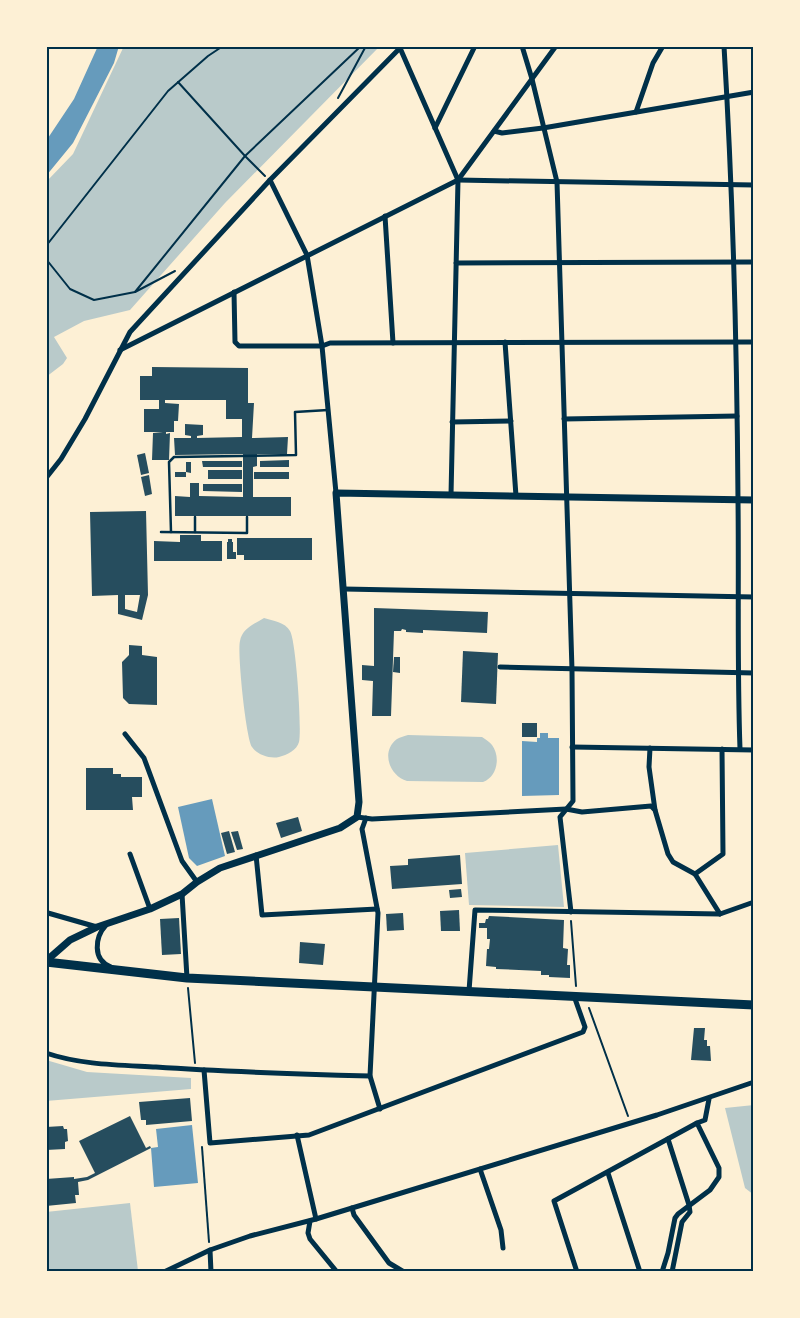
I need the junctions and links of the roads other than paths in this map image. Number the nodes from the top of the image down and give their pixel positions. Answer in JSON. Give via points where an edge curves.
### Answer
{"nodes":[{"id":1,"x":474,"y":46,"type":"edge"},
{"id":2,"x":522,"y":46,"type":"edge"},
{"id":3,"x":556,"y":46,"type":"edge"},
{"id":4,"x":663,"y":46,"type":"edge"},
{"id":5,"x":724,"y":46,"type":"edge"},
{"id":6,"x":400,"y":47,"type":"edge"},
{"id":7,"x":532,"y":80,"type":"junction"},
{"id":8,"x":754,"y":92,"type":"edge"},
{"id":9,"x":727,"y":96,"type":"junction"},
{"id":10,"x":636,"y":112,"type":"junction"},
{"id":11,"x":435,"y":128,"type":"junction"},
{"id":12,"x":543,"y":128,"type":"junction"},
{"id":13,"x":494,"y":131,"type":"junction"},
{"id":14,"x":270,"y":180,"type":"junction"},
{"id":15,"x":458,"y":180,"type":"junction"},
{"id":16,"x":557,"y":182,"type":"junction"},
{"id":17,"x":731,"y":185,"type":"junction"},
{"id":18,"x":754,"y":185,"type":"edge"},
{"id":19,"x":385,"y":216,"type":"junction"},
{"id":20,"x":307,"y":255,"type":"junction"},
{"id":21,"x":733,"y":262,"type":"junction"},
{"id":22,"x":754,"y":262,"type":"edge"},
{"id":23,"x":456,"y":263,"type":"junction"},
{"id":24,"x":559,"y":263,"type":"junction"},
{"id":25,"x":234,"y":292,"type":"junction"},
{"id":26,"x":393,"y":342,"type":"junction"},
{"id":27,"x":454,"y":342,"type":"junction"},
{"id":28,"x":505,"y":342,"type":"junction"},
{"id":29,"x":562,"y":342,"type":"junction"},
{"id":30,"x":736,"y":342,"type":"junction"},
{"id":31,"x":754,"y":342,"type":"edge"},
{"id":32,"x":322,"y":346,"type":"junction"},
{"id":33,"x":120,"y":350,"type":"junction"},
{"id":34,"x":328,"y":410,"type":"junction"},
{"id":35,"x":737,"y":416,"type":"junction"},
{"id":36,"x":564,"y":419,"type":"junction"},
{"id":37,"x":511,"y":421,"type":"junction"},
{"id":38,"x":452,"y":422,"type":"junction"},
{"id":39,"x":46,"y":478,"type":"edge"},
{"id":40,"x":336,"y":493,"type":"junction"},
{"id":41,"x":451,"y":495,"type":"junction"},
{"id":42,"x":516,"y":496,"type":"junction"},
{"id":43,"x":565,"y":496,"type":"junction"},
{"id":44,"x":738,"y":499,"type":"junction"},
{"id":45,"x":754,"y":500,"type":"edge"},
{"id":46,"x":247,"y":516,"type":"dead end"},
{"id":47,"x":195,"y":517,"type":"dead end"},
{"id":48,"x":161,"y":532,"type":"dead end"},
{"id":49,"x":171,"y":532,"type":"junction"},
{"id":50,"x":195,"y":532,"type":"junction"},
{"id":51,"x":344,"y":589,"type":"junction"},
{"id":52,"x":570,"y":593,"type":"junction"},
{"id":53,"x":739,"y":596,"type":"junction"},
{"id":54,"x":754,"y":597,"type":"edge"},
{"id":55,"x":500,"y":667,"type":"dead end"},
{"id":56,"x":572,"y":670,"type":"junction"},
{"id":57,"x":738,"y":672,"type":"junction"},
{"id":58,"x":754,"y":673,"type":"edge"},
{"id":59,"x":126,"y":734,"type":"dead end"},
{"id":60,"x":572,"y":747,"type":"junction"},
{"id":61,"x":650,"y":748,"type":"junction"},
{"id":62,"x":722,"y":749,"type":"junction"},
{"id":63,"x":740,"y":749,"type":"junction"},
{"id":64,"x":754,"y":750,"type":"edge"},
{"id":65,"x":566,"y":809,"type":"junction"},
{"id":66,"x":656,"y":810,"type":"junction"},
{"id":67,"x":357,"y":817,"type":"junction"},
{"id":68,"x":366,"y":818,"type":"junction"},
{"id":69,"x":130,"y":854,"type":"dead end"},
{"id":70,"x":256,"y":855,"type":"junction"},
{"id":71,"x":694,"y":874,"type":"junction"},
{"id":72,"x":197,"y":882,"type":"junction"},
{"id":73,"x":182,"y":894,"type":"junction"},
{"id":74,"x":754,"y":902,"type":"edge"},
{"id":75,"x":150,"y":909,"type":"junction"},
{"id":76,"x":377,"y":909,"type":"junction"},
{"id":77,"x":46,"y":911,"type":"edge"},
{"id":78,"x":570,"y":912,"type":"junction"},
{"id":79,"x":720,"y":914,"type":"junction"},
{"id":80,"x":107,"y":924,"type":"junction"},
{"id":81,"x":97,"y":927,"type":"junction"},
{"id":82,"x":46,"y":962,"type":"edge"},
{"id":83,"x":123,"y":971,"type":"junction"},
{"id":84,"x":187,"y":978,"type":"junction"},
{"id":85,"x":374,"y":986,"type":"junction"},
{"id":86,"x":469,"y":991,"type":"junction"},
{"id":87,"x":578,"y":996,"type":"junction"},
{"id":88,"x":754,"y":1005,"type":"edge"},
{"id":89,"x":46,"y":1053,"type":"edge"},
{"id":90,"x":204,"y":1070,"type":"junction"},
{"id":91,"x":370,"y":1076,"type":"junction"},
{"id":92,"x":754,"y":1082,"type":"edge"},
{"id":93,"x":709,"y":1098,"type":"junction"},
{"id":94,"x":380,"y":1109,"type":"junction"},
{"id":95,"x":697,"y":1123,"type":"junction"},
{"id":96,"x":297,"y":1135,"type":"junction"},
{"id":97,"x":668,"y":1140,"type":"junction"},
{"id":98,"x":480,"y":1169,"type":"junction"},
{"id":99,"x":608,"y":1173,"type":"junction"},
{"id":100,"x":689,"y":1204,"type":"junction"},
{"id":101,"x":352,"y":1208,"type":"junction"},
{"id":102,"x":313,"y":1220,"type":"junction"},
{"id":103,"x":503,"y":1248,"type":"dead end"},
{"id":104,"x":210,"y":1250,"type":"junction"},
{"id":105,"x":164,"y":1272,"type":"edge"},
{"id":106,"x":212,"y":1272,"type":"edge"},
{"id":107,"x":337,"y":1272,"type":"edge"},
{"id":108,"x":404,"y":1272,"type":"edge"},
{"id":109,"x":577,"y":1272,"type":"edge"},
{"id":110,"x":640,"y":1272,"type":"edge"},
{"id":111,"x":662,"y":1272,"type":"edge"},
{"id":112,"x":672,"y":1272,"type":"edge"}],
"edges":[{"from":1,"to":11,"type":"street"},
{"from":2,"to":7,"type":"street"},
{"from":3,"to":7,"type":"street"},
{"from":4,"to":10,"type":"street"},
{"from":5,"to":9,"type":"street"},
{"from":6,"to":11,"type":"street"},
{"from":6,"to":14,"type":"street"},
{"from":7,"to":12,"type":"street"},
{"from":7,"to":13,"type":"street"},
{"from":8,"to":9,"type":"street"},
{"from":9,"to":10,"type":"street"},
{"from":9,"to":17,"type":"street"},
{"from":10,"to":12,"type":"street"},
{"from":11,"to":15,"type":"street"},
{"from":12,"to":13,"type":"street"},
{"from":12,"to":16,"type":"street"},
{"from":13,"to":15,"type":"street"},
{"from":14,"to":20,"type":"street"},
{"from":14,"to":33,"type":"street","via":[[130,332]]},
{"from":15,"to":16,"type":"street"},
{"from":15,"to":19,"type":"street"},
{"from":15,"to":23,"type":"street"},
{"from":16,"to":17,"type":"street"},
{"from":16,"to":24,"type":"street"},
{"from":17,"to":18,"type":"street"},
{"from":17,"to":21,"type":"street"},
{"from":19,"to":20,"type":"street"},
{"from":19,"to":26,"type":"street"},
{"from":20,"to":25,"type":"street"},
{"from":20,"to":32,"type":"street"},
{"from":21,"to":22,"type":"street"},
{"from":21,"to":24,"type":"street"},
{"from":21,"to":30,"type":"street"},
{"from":23,"to":24,"type":"street"},
{"from":23,"to":27,"type":"street"},
{"from":24,"to":29,"type":"street"},
{"from":25,"to":32,"type":"street","via":[[236,342],[239,346]]},
{"from":25,"to":33,"type":"street"},
{"from":26,"to":27,"type":"street"},
{"from":26,"to":32,"type":"street","via":[[330,343]]},
{"from":27,"to":28,"type":"street"},
{"from":27,"to":38,"type":"street"},
{"from":28,"to":29,"type":"street"},
{"from":28,"to":37,"type":"street"},
{"from":29,"to":30,"type":"street"},
{"from":29,"to":36,"type":"street"},
{"from":30,"to":31,"type":"street"},
{"from":30,"to":35,"type":"street"},
{"from":32,"to":34,"type":"street"},
{"from":33,"to":39,"type":"street","via":[[61,459]]},
{"from":34,"to":40,"type":"street"},
{"from":34,"to":49,"type":"lane","via":[[295,412],[296,455],[174,457],[169,462]]},
{"from":35,"to":36,"type":"street"},
{"from":35,"to":44,"type":"street"},
{"from":36,"to":43,"type":"street"},
{"from":37,"to":38,"type":"street"},
{"from":37,"to":42,"type":"street"},
{"from":38,"to":41,"type":"street"},
{"from":40,"to":41,"type":"street"},
{"from":40,"to":51,"type":"street"},
{"from":41,"to":42,"type":"street"},
{"from":42,"to":43,"type":"street"},
{"from":43,"to":44,"type":"street"},
{"from":43,"to":52,"type":"street"},
{"from":44,"to":45,"type":"street"},
{"from":44,"to":53,"type":"street"},
{"from":46,"to":50,"type":"lane","via":[[247,532]]},
{"from":47,"to":50,"type":"lane"},
{"from":48,"to":49,"type":"lane"},
{"from":49,"to":50,"type":"lane"},
{"from":51,"to":52,"type":"street"},
{"from":51,"to":67,"type":"street","via":[[359,802]]},
{"from":52,"to":53,"type":"street"},
{"from":52,"to":56,"type":"street"},
{"from":53,"to":54,"type":"street"},
{"from":53,"to":57,"type":"street"},
{"from":55,"to":56,"type":"street"},
{"from":56,"to":57,"type":"street"},
{"from":56,"to":60,"type":"street"},
{"from":57,"to":58,"type":"street"},
{"from":57,"to":63,"type":"street"},
{"from":59,"to":72,"type":"street","via":[[144,758],[182,861]]},
{"from":60,"to":61,"type":"street"},
{"from":60,"to":65,"type":"street","via":[[573,801]]},
{"from":61,"to":62,"type":"street"},
{"from":61,"to":66,"type":"street","via":[[649,768]]},
{"from":62,"to":63,"type":"street"},
{"from":62,"to":71,"type":"street","via":[[723,854]]},
{"from":63,"to":64,"type":"street"},
{"from":65,"to":66,"type":"street","via":[[582,812],[652,806]]},
{"from":65,"to":68,"type":"street"},
{"from":65,"to":78,"type":"street","via":[[560,817]]},
{"from":66,"to":71,"type":"street","via":[[668,854],[673,862]]},
{"from":67,"to":68,"type":"street"},
{"from":67,"to":70,"type":"street","via":[[340,828]]},
{"from":68,"to":76,"type":"street","via":[[362,829]]},
{"from":69,"to":75,"type":"street"},
{"from":70,"to":72,"type":"street","via":[[220,868]]},
{"from":70,"to":76,"type":"street","via":[[262,915]]},
{"from":71,"to":79,"type":"street"},
{"from":72,"to":73,"type":"street"},
{"from":73,"to":75,"type":"street"},
{"from":73,"to":84,"type":"street"},
{"from":74,"to":79,"type":"street"},
{"from":75,"to":80,"type":"street"},
{"from":76,"to":85,"type":"street"},
{"from":77,"to":81,"type":"street"},
{"from":78,"to":79,"type":"street"},
{"from":78,"to":86,"type":"street","via":[[475,910]]},
{"from":80,"to":81,"type":"street"},
{"from":80,"to":83,"type":"street","via":[[97,940],[98,952],[107,965]]},
{"from":81,"to":82,"type":"street","via":[[70,940]]},
{"from":82,"to":83,"type":"main road"},
{"from":83,"to":84,"type":"main road"},
{"from":84,"to":85,"type":"main road"},
{"from":85,"to":86,"type":"main road"},
{"from":85,"to":91,"type":"street"},
{"from":86,"to":87,"type":"main road"},
{"from":87,"to":88,"type":"main road"},
{"from":87,"to":94,"type":"street","via":[[585,1027],[583,1032]]},
{"from":89,"to":90,"type":"street","via":[[101,1064]]},
{"from":90,"to":91,"type":"street"},
{"from":90,"to":96,"type":"street","via":[[210,1143]]},
{"from":91,"to":94,"type":"street"},
{"from":92,"to":93,"type":"street"},
{"from":93,"to":95,"type":"street","via":[[705,1120]]},
{"from":93,"to":98,"type":"street"},
{"from":94,"to":96,"type":"street","via":[[309,1135]]},
{"from":95,"to":97,"type":"street"},
{"from":95,"to":100,"type":"street","via":[[719,1168],[719,1177],[710,1190]]},
{"from":96,"to":102,"type":"street"},
{"from":97,"to":99,"type":"street"},
{"from":97,"to":100,"type":"street"},
{"from":98,"to":101,"type":"street"},
{"from":98,"to":103,"type":"street","via":[[501,1230]]},
{"from":99,"to":109,"type":"street","via":[[554,1201]]},
{"from":99,"to":110,"type":"street"},
{"from":100,"to":111,"type":"street","via":[[675,1218]]},
{"from":100,"to":112,"type":"street","via":[[690,1212],[682,1222]]},
{"from":101,"to":102,"type":"street"},
{"from":101,"to":108,"type":"street","via":[[389,1263]]},
{"from":102,"to":104,"type":"street"},
{"from":102,"to":107,"type":"street","via":[[308,1233],[310,1239]]},
{"from":104,"to":105,"type":"street"},
{"from":104,"to":106,"type":"street"}]}
